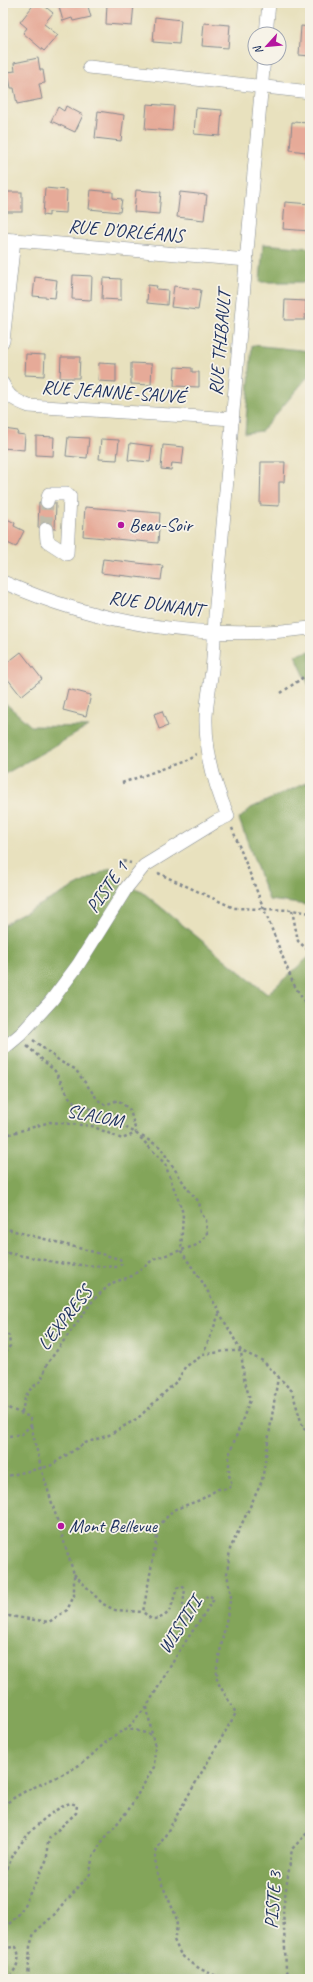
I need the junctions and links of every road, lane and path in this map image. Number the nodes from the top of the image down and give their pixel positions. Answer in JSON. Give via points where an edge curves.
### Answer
{"nodes":[{"id":1,"x":269,"y":3,"type":"edge"},
{"id":2,"x":267,"y":26,"type":"edge"},
{"id":3,"x":263,"y":66,"type":"edge"},
{"id":4,"x":89,"y":67,"type":"dead end"},
{"id":5,"x":262,"y":86,"type":"junction"},
{"id":6,"x":310,"y":92,"type":"edge"},
{"id":7,"x":9,"y":240,"type":"edge"},
{"id":8,"x":247,"y":260,"type":"junction"},
{"id":9,"x":3,"y":341,"type":"edge"},
{"id":10,"x":3,"y":384,"type":"edge"},
{"id":11,"x":233,"y":419,"type":"junction"},
{"id":12,"x":47,"y":502,"type":"dead end"},
{"id":13,"x":46,"y":529,"type":"tunnel mouth"},
{"id":14,"x":3,"y":582,"type":"edge"},
{"id":15,"x":310,"y":628,"type":"edge"},
{"id":16,"x":214,"y":631,"type":"junction"},
{"id":17,"x":310,"y":675,"type":"edge"},
{"id":18,"x":281,"y":693,"type":"dead end"},
{"id":19,"x":208,"y":748,"type":"junction"},
{"id":20,"x":122,"y":783,"type":"dead end"},
{"id":21,"x":231,"y":825,"type":"dead end"},
{"id":22,"x":144,"y":866,"type":"junction"},
{"id":23,"x":264,"y":910,"type":"junction"},
{"id":24,"x":292,"y":910,"type":"junction"},
{"id":25,"x":310,"y":913,"type":"edge"},
{"id":26,"x":310,"y":952,"type":"edge"},
{"id":27,"x":310,"y":1011,"type":"edge"},
{"id":28,"x":21,"y":1034,"type":"junction"},
{"id":29,"x":3,"y":1049,"type":"edge"},
{"id":30,"x":136,"y":1133,"type":"junction"},
{"id":31,"x":3,"y":1136,"type":"edge"},
{"id":32,"x":3,"y":1228,"type":"edge"},
{"id":33,"x":181,"y":1251,"type":"junction"},
{"id":34,"x":3,"y":1252,"type":"edge"},
{"id":35,"x":220,"y":1313,"type":"junction"},
{"id":36,"x":3,"y":1330,"type":"edge"},
{"id":37,"x":241,"y":1351,"type":"junction"},
{"id":38,"x":3,"y":1355,"type":"edge"},
{"id":39,"x":203,"y":1355,"type":"junction"},
{"id":40,"x":278,"y":1377,"type":"junction"},
{"id":41,"x":3,"y":1406,"type":"edge"},
{"id":42,"x":22,"y":1412,"type":"junction"},
{"id":43,"x":31,"y":1426,"type":"junction"},
{"id":44,"x":310,"y":1433,"type":"edge"},
{"id":45,"x":3,"y":1437,"type":"edge"},
{"id":46,"x":41,"y":1468,"type":"junction"},
{"id":47,"x":3,"y":1478,"type":"edge"},
{"id":48,"x":74,"y":1574,"type":"junction"},
{"id":49,"x":143,"y":1612,"type":"junction"},
{"id":50,"x":3,"y":1619,"type":"edge"},
{"id":51,"x":147,"y":1706,"type":"junction"},
{"id":52,"x":127,"y":1729,"type":"junction"},
{"id":53,"x":152,"y":1735,"type":"junction"},
{"id":54,"x":3,"y":1806,"type":"edge"},
{"id":55,"x":310,"y":1830,"type":"edge"},
{"id":56,"x":3,"y":1874,"type":"edge"},
{"id":57,"x":310,"y":1881,"type":"edge"},
{"id":58,"x":310,"y":1888,"type":"edge"},
{"id":59,"x":3,"y":1930,"type":"edge"},
{"id":60,"x":3,"y":1948,"type":"edge"},
{"id":61,"x":9,"y":1979,"type":"edge"},
{"id":62,"x":28,"y":1979,"type":"edge"},
{"id":63,"x":220,"y":1979,"type":"edge"},
{"id":64,"x":290,"y":1979,"type":"edge"}],
"edges":[{"from":1,"to":2,"type":"street"},
{"from":3,"to":5,"type":"street","name":"RUE THIBAULT"},
{"from":4,"to":5,"type":"street"},
{"from":5,"to":6,"type":"street"},
{"from":5,"to":8,"type":"street","name":"RUE THIBAULT"},
{"from":7,"to":8,"type":"street","name":"RUE D'ORLÉANS"},
{"from":7,"to":9,"type":"street"},
{"from":8,"to":11,"type":"street","name":"RUE THIBAULT"},
{"from":10,"to":11,"type":"street","name":"RUE JEANNE-SAUVÉ","via":[[14,400],[29,406]]},
{"from":11,"to":16,"type":"street","name":"RUE THIBAULT"},
{"from":12,"to":13,"type":"street","via":[[49,494],[67,494],[70,497],[67,554],[47,542]]},
{"from":14,"to":16,"type":"street","name":"RUE DUNANT","via":[[56,603],[101,616],[147,625]]},
{"from":15,"to":16,"type":"street","name":"RUE DUNANT"},
{"from":16,"to":19,"type":"street","name":"RUE THIBAULT","via":[[206,715]]},
{"from":17,"to":18,"type":"path"},
{"from":19,"to":20,"type":"path","via":[[182,762]]},
{"from":19,"to":22,"type":"street","name":"RUE THIBAULT","via":[[216,786],[228,816]]},
{"from":21,"to":23,"type":"path"},
{"from":22,"to":23,"type":"path","name":"PISTE 1","via":[[234,908]]},
{"from":22,"to":28,"type":"street","name":"PISTE 1","via":[[127,887],[78,965],[51,1001]]},
{"from":23,"to":24,"type":"path","name":"PISTE 1"},
{"from":23,"to":27,"type":"path","via":[[293,983]]},
{"from":24,"to":25,"type":"path"},
{"from":24,"to":26,"type":"path","via":[[298,941]]},
{"from":28,"to":29,"type":"street","name":"PISTE 1"},
{"from":28,"to":30,"type":"path","name":"L'EXPRESS","via":[[22,1041],[55,1070],[69,1097],[76,1104],[91,1109]]},
{"from":28,"to":30,"type":"path","name":"SLALOM","via":[[31,1037],[61,1062],[75,1069],[98,1100],[105,1105],[118,1100],[130,1110]]},
{"from":30,"to":31,"type":"path","name":"SLALOM","via":[[122,1139],[92,1126],[50,1122]]},
{"from":30,"to":33,"type":"path","via":[[165,1164],[173,1181],[183,1213]]},
{"from":30,"to":33,"type":"path","name":"L'EXPRESS","via":[[160,1147],[199,1202],[201,1213],[206,1220],[207,1235],[197,1246]]},
{"from":32,"to":34,"type":"path","via":[[120,1259],[122,1264],[116,1267],[65,1264]]},
{"from":33,"to":35,"type":"path","via":[[203,1282]]},
{"from":33,"to":42,"type":"path","name":"L'EXPRESS","via":[[154,1259],[132,1276],[112,1283],[94,1299],[47,1364],[42,1381],[30,1388],[25,1396]]},
{"from":35,"to":37,"type":"path"},
{"from":35,"to":39,"type":"path"},
{"from":36,"to":38,"type":"path","via":[[9,1336],[10,1346]]},
{"from":37,"to":39,"type":"path"},
{"from":37,"to":40,"type":"path","via":[[263,1361]]},
{"from":37,"to":49,"type":"path","name":"WISTITI","via":[[250,1400],[229,1455],[232,1485],[173,1510],[159,1526]]},
{"from":39,"to":46,"type":"path","via":[[185,1367],[178,1380],[138,1418],[110,1435],[86,1443],[50,1466]]},
{"from":40,"to":44,"type":"path","via":[[292,1391],[303,1428]]},
{"from":40,"to":63,"type":"path","via":[[262,1481],[230,1549],[227,1574],[231,1596],[217,1667],[217,1681],[236,1713],[155,1853],[156,1871],[176,1916],[174,1940],[181,1956]]},
{"from":41,"to":42,"type":"path"},
{"from":42,"to":43,"type":"path","via":[[30,1417]]},
{"from":43,"to":45,"type":"path","via":[[22,1434]]},
{"from":43,"to":46,"type":"path"},
{"from":46,"to":47,"type":"path"},
{"from":46,"to":48,"type":"path"},
{"from":48,"to":49,"type":"path","via":[[103,1604],[115,1610]]},
{"from":48,"to":50,"type":"path","via":[[74,1596],[67,1610],[49,1622],[9,1616]]},
{"from":49,"to":51,"type":"path","name":"WISTITI","via":[[151,1619],[161,1619],[169,1613],[177,1588],[182,1586],[185,1589],[182,1613],[185,1620],[191,1617],[209,1595],[214,1599]]},
{"from":51,"to":52,"type":"path","name":"WISTITI"},
{"from":51,"to":53,"type":"path"},
{"from":52,"to":53,"type":"path"},
{"from":52,"to":54,"type":"path","name":"WISTITI","via":[[114,1735],[86,1760],[20,1794]]},
{"from":53,"to":62,"type":"path","via":[[155,1747],[154,1767],[129,1809],[101,1842],[92,1859],[90,1874],[53,1916],[34,1933],[30,1946]]},
{"from":55,"to":64,"type":"path","name":"PISTE 3","via":[[292,1849],[283,1909],[286,1968]]},
{"from":56,"to":59,"type":"path","via":[[8,1869],[14,1853],[31,1832],[59,1807],[70,1803],[77,1805],[76,1813],[50,1837],[47,1859],[20,1913]]},
{"from":57,"to":58,"type":"path"},
{"from":60,"to":61,"type":"path","via":[[16,1947],[19,1954],[18,1967]]}]}
